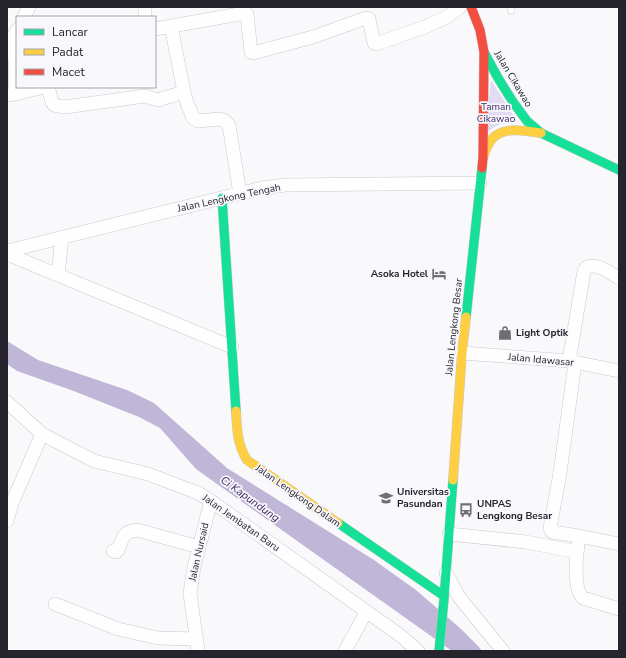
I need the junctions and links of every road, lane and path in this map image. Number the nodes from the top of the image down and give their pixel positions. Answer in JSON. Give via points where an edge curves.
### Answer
{"nodes":[{"id":1,"x":29,"y":7,"type":"edge"},
{"id":2,"x":460,"y":7,"type":"edge"},
{"id":3,"x":471,"y":7,"type":"edge"},
{"id":4,"x":24,"y":16,"type":"edge"},
{"id":5,"x":171,"y":26,"type":"junction"},
{"id":6,"x":156,"y":29,"type":"edge"},
{"id":7,"x":16,"y":32,"type":"edge"},
{"id":8,"x":484,"y":52,"type":"junction"},
{"id":9,"x":39,"y":88,"type":"edge"},
{"id":10,"x":48,"y":88,"type":"edge"},
{"id":11,"x":184,"y":92,"type":"junction"},
{"id":12,"x":11,"y":94,"type":"edge"},
{"id":13,"x":541,"y":133,"type":"junction"},
{"id":14,"x":483,"y":158,"type":"junction"},
{"id":15,"x":619,"y":170,"type":"edge"},
{"id":16,"x":480,"y":183,"type":"junction"},
{"id":17,"x":240,"y":194,"type":"junction"},
{"id":18,"x":222,"y":198,"type":"junction"},
{"id":19,"x":62,"y":237,"type":"junction"},
{"id":20,"x":7,"y":251,"type":"edge"},
{"id":21,"x":7,"y":254,"type":"edge"},
{"id":22,"x":58,"y":275,"type":"junction"},
{"id":23,"x":619,"y":278,"type":"edge"},
{"id":24,"x":232,"y":347,"type":"junction"},
{"id":25,"x":462,"y":353,"type":"junction"},
{"id":26,"x":572,"y":362,"type":"junction"},
{"id":27,"x":619,"y":371,"type":"edge"},
{"id":28,"x":7,"y":402,"type":"edge"},
{"id":29,"x":42,"y":434,"type":"junction"},
{"id":30,"x":12,"y":490,"type":"edge"},
{"id":31,"x":211,"y":501,"type":"junction"},
{"id":32,"x":7,"y":521,"type":"edge"},
{"id":33,"x":449,"y":534,"type":"junction"},
{"id":34,"x":579,"y":536,"type":"junction"},
{"id":35,"x":619,"y":544,"type":"edge"},
{"id":36,"x":199,"y":547,"type":"junction"},
{"id":37,"x":113,"y":551,"type":"dead end"},
{"id":38,"x":577,"y":552,"type":"junction"},
{"id":39,"x":446,"y":573,"type":"junction"},
{"id":40,"x":444,"y":598,"type":"junction"},
{"id":41,"x":55,"y":604,"type":"dead end"},
{"id":42,"x":619,"y":610,"type":"edge"},
{"id":43,"x":366,"y":612,"type":"junction"},
{"id":44,"x":197,"y":645,"type":"edge"},
{"id":45,"x":345,"y":651,"type":"edge"},
{"id":46,"x":418,"y":651,"type":"edge"},
{"id":47,"x":439,"y":651,"type":"edge"},
{"id":48,"x":503,"y":651,"type":"edge"}],
"edges":[{"from":1,"to":4,"type":"street"},
{"from":2,"to":5,"type":"street","via":[[447,17],[425,27],[376,44],[369,19],[366,18],[313,37],[253,53],[245,13]]},
{"from":3,"to":8,"type":"street","name":"Jalan Lengkong Besar","via":[[480,30]]},
{"from":5,"to":6,"type":"street"},
{"from":5,"to":11,"type":"street"},
{"from":7,"to":12,"type":"street","via":[[12,39],[15,60]]},
{"from":8,"to":13,"type":"street","name":"Jalan Cikawao","via":[[513,102],[527,121]]},
{"from":8,"to":14,"type":"street","name":"Jalan Lengkong Besar"},
{"from":9,"to":12,"type":"street"},
{"from":10,"to":11,"type":"street","via":[[54,105],[65,107],[145,96],[158,100]]},
{"from":11,"to":17,"type":"street","via":[[192,117],[198,121],[219,119],[229,125]]},
{"from":13,"to":14,"type":"street","name":"Jalan Cikawao","via":[[501,133],[488,145]]},
{"from":13,"to":15,"type":"street","name":"Jalan Cikawao"},
{"from":14,"to":16,"type":"street","name":"Jalan Lengkong Besar"},
{"from":16,"to":17,"type":"street","name":"Jalan Lengkong Tengah","via":[[285,185]]},
{"from":16,"to":25,"type":"street","name":"Jalan Lengkong Besar"},
{"from":17,"to":18,"type":"street","name":"Jalan Lengkong Tengah"},
{"from":18,"to":19,"type":"street","name":"Jalan Lengkong Tengah"},
{"from":18,"to":24,"type":"street","name":"Jalan Lengkong Dalam"},
{"from":19,"to":20,"type":"street","name":"Jalan Lengkong Tengah"},
{"from":19,"to":22,"type":"street"},
{"from":21,"to":22,"type":"street"},
{"from":22,"to":24,"type":"street"},
{"from":23,"to":26,"type":"street","via":[[591,265],[584,271]]},
{"from":24,"to":40,"type":"street","name":"Jalan Lengkong Dalam","via":[[238,437],[247,460]]},
{"from":25,"to":26,"type":"street","name":"Jalan Idawasar"},
{"from":25,"to":33,"type":"street","name":"Jalan Lengkong Besar"},
{"from":26,"to":27,"type":"street","name":"Jalan Idawasar"},
{"from":26,"to":34,"type":"street","via":[[560,473],[550,528],[552,532]]},
{"from":28,"to":29,"type":"street","name":"Jalan Jembatan Baru"},
{"from":29,"to":30,"type":"street"},
{"from":29,"to":31,"type":"street","name":"Jalan Jembatan Baru","via":[[94,462],[148,474],[198,493]]},
{"from":30,"to":32,"type":"street","via":[[12,503]]},
{"from":31,"to":36,"type":"street","name":"Jalan Nursaid"},
{"from":31,"to":43,"type":"street","name":"Jalan Jembatan Baru"},
{"from":33,"to":38,"type":"street","via":[[526,542]]},
{"from":33,"to":39,"type":"street","name":"Jalan Lengkong Besar"},
{"from":34,"to":35,"type":"street"},
{"from":34,"to":38,"type":"street"},
{"from":36,"to":37,"type":"street","via":[[137,530],[126,533],[118,550]]},
{"from":36,"to":44,"type":"street","name":"Jalan Nursaid","via":[[190,593]]},
{"from":38,"to":42,"type":"street","via":[[576,586],[580,595]]},
{"from":39,"to":40,"type":"street","name":"Jalan Lengkong Besar"},
{"from":39,"to":48,"type":"street","via":[[459,597]]},
{"from":40,"to":47,"type":"street","name":"Jalan Lengkong Besar"},
{"from":41,"to":44,"type":"street","via":[[130,632]]},
{"from":43,"to":45,"type":"street"},
{"from":43,"to":46,"type":"street","name":"Jalan Jembatan Baru"}]}
